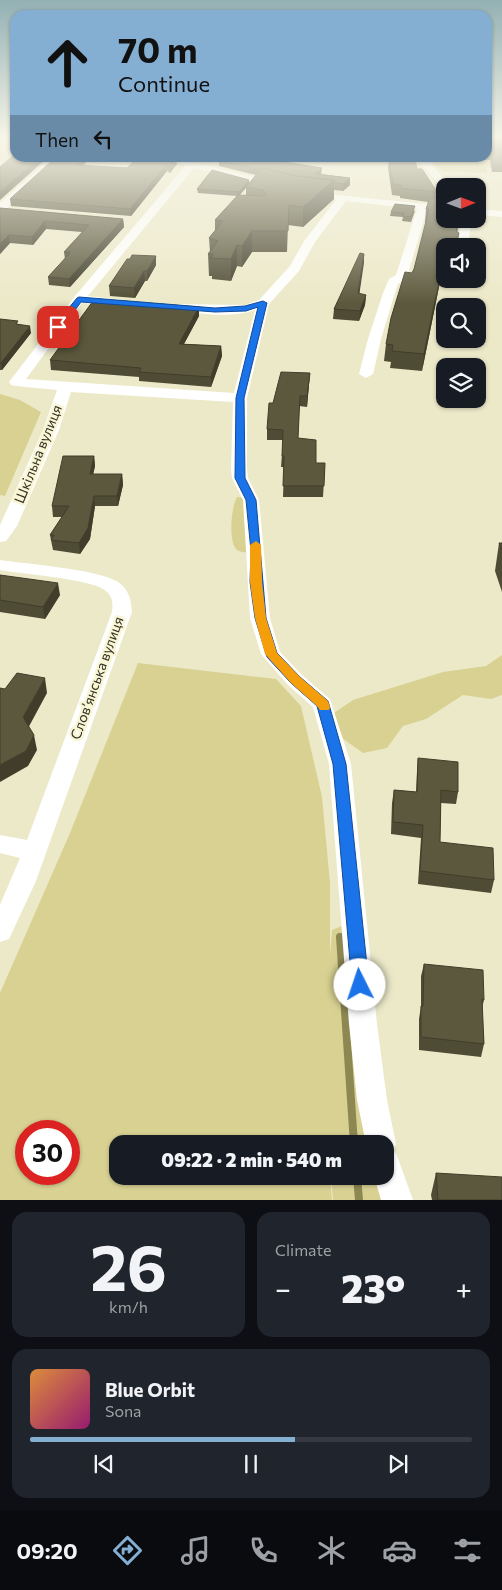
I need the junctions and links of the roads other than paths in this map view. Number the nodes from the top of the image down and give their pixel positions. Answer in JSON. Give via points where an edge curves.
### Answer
{"nodes":[{"id":1,"x":22,"y":192,"type":"edge"},
{"id":2,"x":168,"y":192,"type":"edge"},
{"id":3,"x":324,"y":195,"type":"edge"},
{"id":4,"x":342,"y":197,"type":"junction"},
{"id":5,"x":423,"y":207,"type":"junction"},
{"id":6,"x":436,"y":208,"type":"edge"},
{"id":7,"x":3,"y":211,"type":"edge"},
{"id":8,"x":486,"y":213,"type":"edge"},
{"id":9,"x":502,"y":214,"type":"edge"},
{"id":10,"x":125,"y":221,"type":"dead end"},
{"id":11,"x":144,"y":223,"type":"junction"},
{"id":12,"x":79,"y":300,"type":"junction"},
{"id":13,"x":128,"y":303,"type":"edge"},
{"id":14,"x":263,"y":303,"type":"junction"},
{"id":15,"x":166,"y":306,"type":"edge"},
{"id":16,"x":366,"y":374,"type":"dead end"},
{"id":17,"x":65,"y":387,"type":"junction"},
{"id":18,"x":240,"y":398,"type":"junction"},
{"id":19,"x":0,"y":537,"type":"edge"},
{"id":20,"x":0,"y":565,"type":"edge"},
{"id":21,"x":340,"y":764,"type":"joint"},
{"id":22,"x":0,"y":844,"type":"edge"},
{"id":23,"x":35,"y":851,"type":"junction"},
{"id":24,"x":0,"y":931,"type":"edge"},
{"id":25,"x":378,"y":1135,"type":"edge"},
{"id":26,"x":392,"y":1185,"type":"edge"},
{"id":27,"x":397,"y":1200,"type":"edge"}],
"edges":[{"from":1,"to":7,"type":"street"},
{"from":2,"to":11,"type":"street"},
{"from":3,"to":4,"type":"street"},
{"from":4,"to":5,"type":"street"},
{"from":4,"to":14,"type":"street","via":[[295,268]]},
{"from":5,"to":6,"type":"street"},
{"from":5,"to":16,"type":"street","via":[[401,277],[393,282],[387,298]]},
{"from":8,"to":9,"type":"street"},
{"from":10,"to":11,"type":"street"},
{"from":11,"to":12,"type":"street"},
{"from":12,"to":13,"type":"street"},
{"from":12,"to":17,"type":"street","name":"Шкільна вулиця","via":[[16,382]]},
{"from":14,"to":15,"type":"street","via":[[246,309],[215,310]]},
{"from":14,"to":18,"type":"street"},
{"from":17,"to":18,"type":"street"},
{"from":17,"to":19,"type":"street","name":"Шкільна вулиця","via":[[51,430]]},
{"from":18,"to":21,"type":"street","via":[[239,469],[251,500],[260,618],[271,654],[323,704]]},
{"from":20,"to":23,"type":"street","name":"Словʼянська вулиця","via":[[93,579],[112,586],[122,598],[122,612]]},
{"from":21,"to":25,"type":"street","via":[[364,1024]]},
{"from":22,"to":23,"type":"street"},
{"from":23,"to":24,"type":"street","name":"Словʼянська вулиця"},
{"from":26,"to":27,"type":"street"}]}
